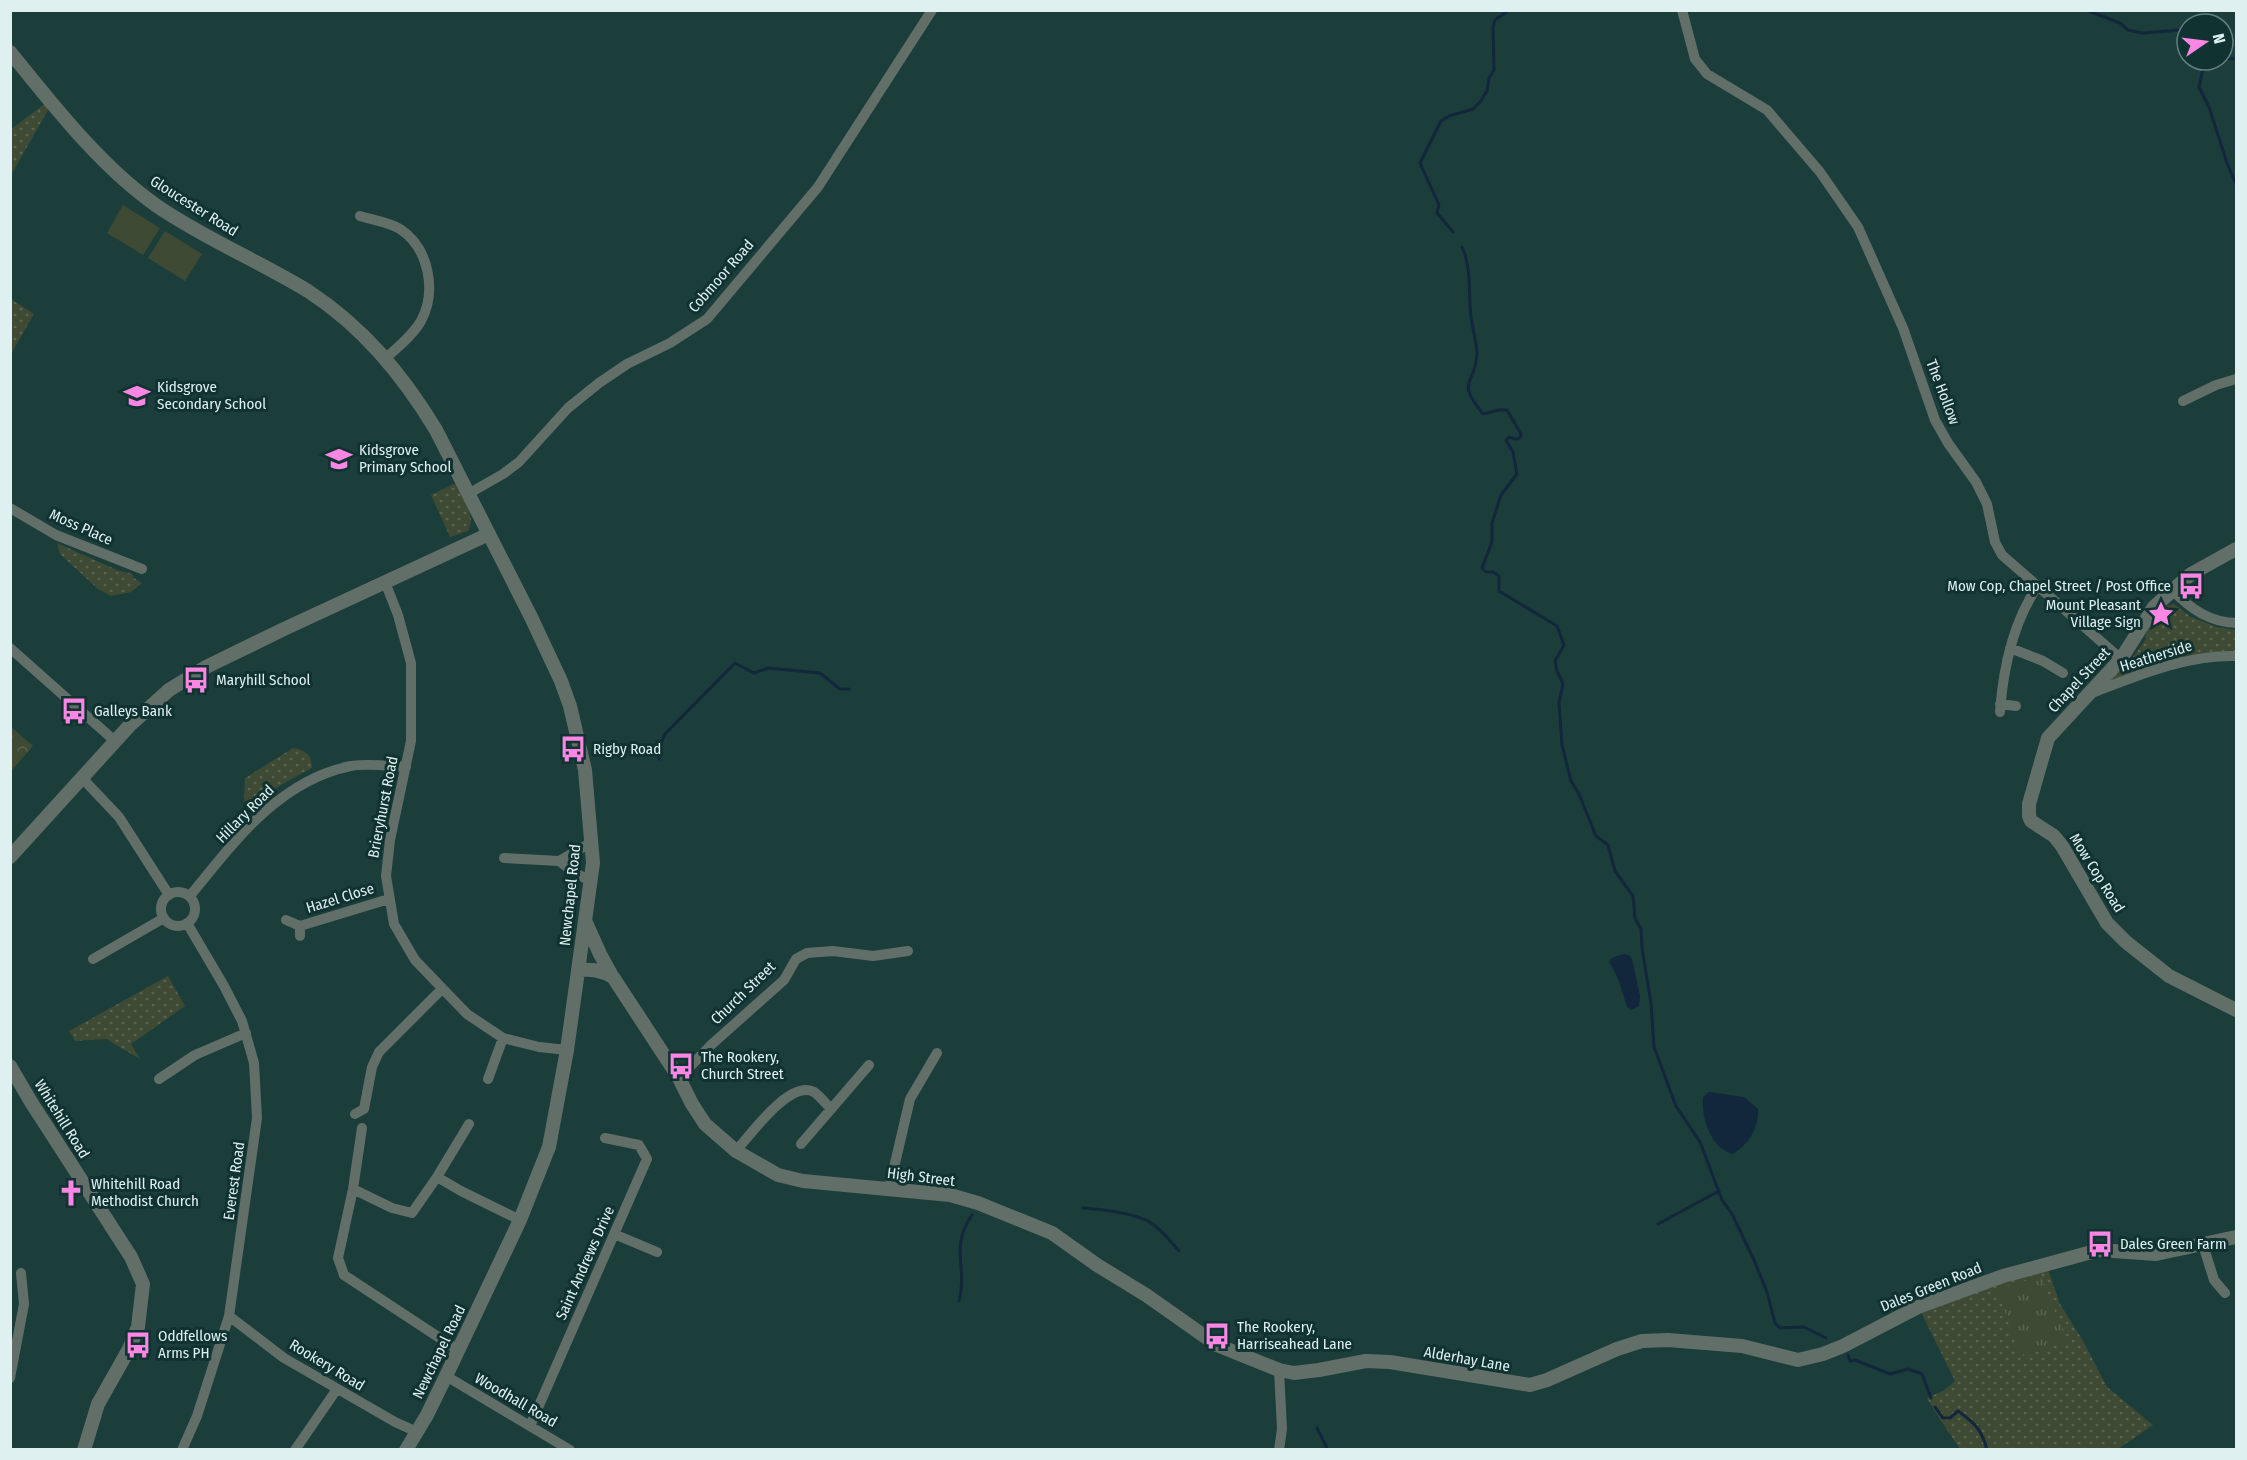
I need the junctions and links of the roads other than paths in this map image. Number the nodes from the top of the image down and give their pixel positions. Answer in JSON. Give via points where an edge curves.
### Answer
{"nodes":[{"id":1,"x":932,"y":10,"type":"edge"},
{"id":2,"x":1682,"y":10,"type":"edge"},
{"id":3,"x":10,"y":52,"type":"edge"},
{"id":4,"x":357,"y":215,"type":"dead end"},
{"id":5,"x":386,"y":358,"type":"junction"},
{"id":6,"x":2236,"y":379,"type":"edge"},
{"id":7,"x":2183,"y":401,"type":"dead end"},
{"id":8,"x":468,"y":494,"type":"junction"},
{"id":9,"x":10,"y":508,"type":"edge"},
{"id":10,"x":489,"y":534,"type":"junction"},
{"id":11,"x":2236,"y":549,"type":"edge"},
{"id":12,"x":142,"y":569,"type":"dead end"},
{"id":13,"x":385,"y":582,"type":"junction"},
{"id":14,"x":2037,"y":587,"type":"junction"},
{"id":15,"x":2172,"y":590,"type":"junction"},
{"id":16,"x":2236,"y":623,"type":"edge"},
{"id":17,"x":10,"y":648,"type":"edge"},
{"id":18,"x":2010,"y":648,"type":"junction"},
{"id":19,"x":2236,"y":656,"type":"edge"},
{"id":20,"x":2121,"y":659,"type":"junction"},
{"id":21,"x":2063,"y":673,"type":"dead end"},
{"id":22,"x":2086,"y":695,"type":"junction"},
{"id":23,"x":2016,"y":706,"type":"dead end"},
{"id":24,"x":2048,"y":738,"type":"joint"},
{"id":25,"x":116,"y":742,"type":"junction"},
{"id":26,"x":406,"y":767,"type":"junction"},
{"id":27,"x":83,"y":779,"type":"junction"},
{"id":28,"x":592,"y":842,"type":"junction"},
{"id":29,"x":10,"y":857,"type":"edge"},
{"id":30,"x":504,"y":858,"type":"dead end"},
{"id":31,"x":559,"y":861,"type":"junction"},
{"id":32,"x":591,"y":881,"type":"junction"},
{"id":33,"x":169,"y":895,"type":"junction"},
{"id":34,"x":190,"y":897,"type":"junction"},
{"id":35,"x":389,"y":898,"type":"junction"},
{"id":36,"x":164,"y":918,"type":"junction"},
{"id":37,"x":286,"y":920,"type":"dead end"},
{"id":38,"x":585,"y":921,"type":"junction"},
{"id":39,"x":187,"y":923,"type":"junction"},
{"id":40,"x":908,"y":951,"type":"dead end"},
{"id":41,"x":93,"y":959,"type":"dead end"},
{"id":42,"x":579,"y":970,"type":"junction"},
{"id":43,"x":613,"y":977,"type":"junction"},
{"id":44,"x":442,"y":989,"type":"junction"},
{"id":45,"x":2236,"y":1010,"type":"edge"},
{"id":46,"x":246,"y":1033,"type":"junction"},
{"id":47,"x":503,"y":1038,"type":"junction"},
{"id":48,"x":567,"y":1050,"type":"junction"},
{"id":49,"x":937,"y":1053,"type":"dead end"},
{"id":50,"x":869,"y":1065,"type":"dead end"},
{"id":51,"x":10,"y":1066,"type":"edge"},
{"id":52,"x":679,"y":1078,"type":"junction"},
{"id":53,"x":159,"y":1079,"type":"dead end"},
{"id":54,"x":488,"y":1079,"type":"dead end"},
{"id":55,"x":831,"y":1109,"type":"junction"},
{"id":56,"x":355,"y":1114,"type":"dead end"},
{"id":57,"x":468,"y":1124,"type":"dead end"},
{"id":58,"x":362,"y":1128,"type":"dead end"},
{"id":59,"x":604,"y":1138,"type":"dead end"},
{"id":60,"x":801,"y":1144,"type":"dead end"},
{"id":61,"x":736,"y":1151,"type":"junction"},
{"id":62,"x":437,"y":1177,"type":"junction"},
{"id":63,"x":353,"y":1189,"type":"junction"},
{"id":64,"x":889,"y":1189,"type":"junction"},
{"id":65,"x":520,"y":1220,"type":"junction"},
{"id":66,"x":614,"y":1234,"type":"junction"},
{"id":67,"x":2236,"y":1237,"type":"edge"},
{"id":68,"x":2203,"y":1245,"type":"junction"},
{"id":69,"x":657,"y":1252,"type":"dead end"},
{"id":70,"x":21,"y":1273,"type":"dead end"},
{"id":71,"x":35,"y":1285,"type":"dead end"},
{"id":72,"x":22,"y":1287,"type":"junction"},
{"id":73,"x":2225,"y":1293,"type":"dead end"},
{"id":74,"x":229,"y":1316,"type":"junction"},
{"id":75,"x":1642,"y":1341,"type":"joint"},
{"id":76,"x":13,"y":1342,"type":"edge"},
{"id":77,"x":458,"y":1350,"type":"junction"},
{"id":78,"x":1279,"y":1370,"type":"junction"},
{"id":79,"x":446,"y":1376,"type":"junction"},
{"id":80,"x":10,"y":1378,"type":"edge"},
{"id":81,"x":337,"y":1389,"type":"junction"},
{"id":82,"x":530,"y":1426,"type":"junction"},
{"id":83,"x":417,"y":1432,"type":"junction"},
{"id":84,"x":84,"y":1449,"type":"edge"},
{"id":85,"x":182,"y":1449,"type":"edge"},
{"id":86,"x":295,"y":1449,"type":"edge"},
{"id":87,"x":406,"y":1449,"type":"edge"},
{"id":88,"x":570,"y":1449,"type":"edge"},
{"id":89,"x":1279,"y":1449,"type":"edge"}],
"edges":[{"from":1,"to":8,"type":"street","name":"Cobmoor Road","via":[[818,187],[707,319],[599,383],[568,408],[519,462]]},
{"from":2,"to":14,"type":"street","name":"The Hollow","via":[[1695,59],[1707,74],[1767,110],[1820,172],[1858,227],[1903,328],[1935,420],[1987,504],[1995,542],[2002,555]]},
{"from":3,"to":5,"type":"street","name":"Gloucester Road","via":[[72,126],[156,206],[307,291],[340,314]]},
{"from":4,"to":5,"type":"street","via":[[400,229],[415,244],[427,271],[428,298],[422,317]]},
{"from":5,"to":8,"type":"street","name":"Newchapel Road","via":[[421,404]]},
{"from":6,"to":7,"type":"street"},
{"from":8,"to":10,"type":"street","name":"Newchapel Road"},
{"from":9,"to":12,"type":"street","name":"Moss Place","via":[[56,535]]},
{"from":10,"to":13,"type":"street"},
{"from":10,"to":28,"type":"street","name":"Newchapel Road","via":[[552,659],[568,700],[585,770]]},
{"from":11,"to":15,"type":"street","name":"Chapel Street","via":[[2191,574]]},
{"from":13,"to":25,"type":"street","via":[[206,667],[169,690]]},
{"from":13,"to":26,"type":"street","name":"Brieryhurst Road","via":[[411,663],[411,741]]},
{"from":14,"to":18,"type":"street","via":[[2025,604]]},
{"from":14,"to":20,"type":"street","name":"The Hollow"},
{"from":15,"to":16,"type":"street","via":[[2208,618]]},
{"from":15,"to":20,"type":"street","name":"Chapel Street","via":[[2154,607]]},
{"from":17,"to":25,"type":"street"},
{"from":18,"to":21,"type":"street"},
{"from":18,"to":23,"type":"street","via":[[2000,708]]},
{"from":19,"to":22,"type":"street","name":"Heatherside","via":[[2194,658]]},
{"from":20,"to":22,"type":"street","name":"Chapel Street"},
{"from":22,"to":24,"type":"street","name":"Chapel Street"},
{"from":24,"to":45,"type":"street","name":"Mow Cop Road","via":[[2029,804],[2031,822],[2054,836],[2062,846],[2107,922],[2126,942],[2169,976]]},
{"from":25,"to":27,"type":"street"},
{"from":26,"to":34,"type":"street","name":"Hillary Road","via":[[352,766],[303,783],[273,804],[249,828]]},
{"from":26,"to":35,"type":"street","name":"Brieryhurst Road","via":[[390,840],[386,876]]},
{"from":27,"to":29,"type":"street"},
{"from":27,"to":33,"type":"street","via":[[119,817]]},
{"from":28,"to":31,"type":"street"},
{"from":28,"to":32,"type":"street","name":"Newchapel Road"},
{"from":30,"to":31,"type":"street"},
{"from":31,"to":32,"type":"street"},
{"from":32,"to":38,"type":"street","name":"Newchapel Road"},
{"from":33,"to":34,"type":"street","via":[[179,892]]},
{"from":33,"to":36,"type":"street","via":[[163,903]]},
{"from":34,"to":39,"type":"street","via":[[195,910]]},
{"from":35,"to":37,"type":"street","name":"Hazel Close","via":[[300,931]]},
{"from":35,"to":44,"type":"street","name":"Brieryhurst Road","via":[[394,924],[403,942]]},
{"from":36,"to":39,"type":"street","via":[[174,925]]},
{"from":36,"to":41,"type":"street"},
{"from":38,"to":42,"type":"street","name":"Newchapel Road"},
{"from":38,"to":43,"type":"street","name":"High Street"},
{"from":39,"to":46,"type":"street","name":"Everest Road","via":[[225,986]]},
{"from":40,"to":52,"type":"street","name":"Church Street","via":[[873,956],[833,951],[801,956],[784,980]]},
{"from":42,"to":43,"type":"street","via":[[603,971]]},
{"from":42,"to":48,"type":"street","name":"Newchapel Road"},
{"from":43,"to":52,"type":"street","name":"High Street"},
{"from":44,"to":47,"type":"street","name":"Brieryhurst Road","via":[[467,1014]]},
{"from":44,"to":56,"type":"street","via":[[379,1052],[364,1109]]},
{"from":46,"to":53,"type":"street","via":[[195,1055]]},
{"from":46,"to":74,"type":"street","name":"Everest Road","via":[[254,1063],[257,1118]]},
{"from":47,"to":48,"type":"street","name":"Brieryhurst Road"},
{"from":47,"to":54,"type":"street"},
{"from":48,"to":65,"type":"street","name":"Newchapel Road","via":[[549,1147]]},
{"from":49,"to":64,"type":"street","via":[[910,1099]]},
{"from":50,"to":55,"type":"street"},
{"from":51,"to":84,"type":"street","name":"Whitehill Road","via":[[131,1257],[143,1284],[138,1327],[98,1404]]},
{"from":52,"to":61,"type":"street","name":"High Street","via":[[705,1124]]},
{"from":55,"to":60,"type":"street"},
{"from":55,"to":61,"type":"street","via":[[814,1092],[800,1089],[785,1097]]},
{"from":57,"to":62,"type":"street"},
{"from":58,"to":63,"type":"street"},
{"from":59,"to":66,"type":"street","name":"Saint Andrews Drive","via":[[639,1145],[647,1159]]},
{"from":61,"to":64,"type":"street","name":"High Street","via":[[781,1176]]},
{"from":62,"to":63,"type":"street","via":[[412,1213]]},
{"from":62,"to":65,"type":"street"},
{"from":63,"to":77,"type":"street","via":[[338,1258],[344,1275]]},
{"from":64,"to":78,"type":"street","name":"High Street","via":[[950,1195],[1052,1233],[1217,1346]]},
{"from":65,"to":77,"type":"street","name":"Newchapel Road"},
{"from":66,"to":69,"type":"street"},
{"from":66,"to":82,"type":"street","name":"Saint Andrews Drive"},
{"from":67,"to":68,"type":"street","name":"Dales Green Road"},
{"from":68,"to":73,"type":"street","via":[[2214,1280]]},
{"from":68,"to":75,"type":"street","name":"Dales Green Road","via":[[2156,1254],[2099,1250],[2003,1276],[1918,1307],[1823,1354],[1798,1360],[1742,1346]]},
{"from":70,"to":72,"type":"street"},
{"from":71,"to":72,"type":"street"},
{"from":72,"to":76,"type":"street","via":[[24,1304]]},
{"from":74,"to":81,"type":"street","name":"Rookery Road","via":[[284,1358]]},
{"from":74,"to":85,"type":"street","name":"Everest Road"},
{"from":75,"to":78,"type":"street","name":"Alderhay Lane","via":[[1530,1385],[1390,1362],[1366,1361],[1294,1373]]},
{"from":76,"to":80,"type":"street"},
{"from":77,"to":79,"type":"street","name":"Newchapel Road"},
{"from":78,"to":89,"type":"street"},
{"from":79,"to":82,"type":"street","name":"Woodhall Road"},
{"from":79,"to":83,"type":"street","name":"Newchapel Road"},
{"from":81,"to":83,"type":"street","name":"Rookery Road"},
{"from":81,"to":86,"type":"street"},
{"from":82,"to":88,"type":"street","name":"Woodhall Road"},
{"from":83,"to":87,"type":"street","name":"Newchapel Road"}]}
